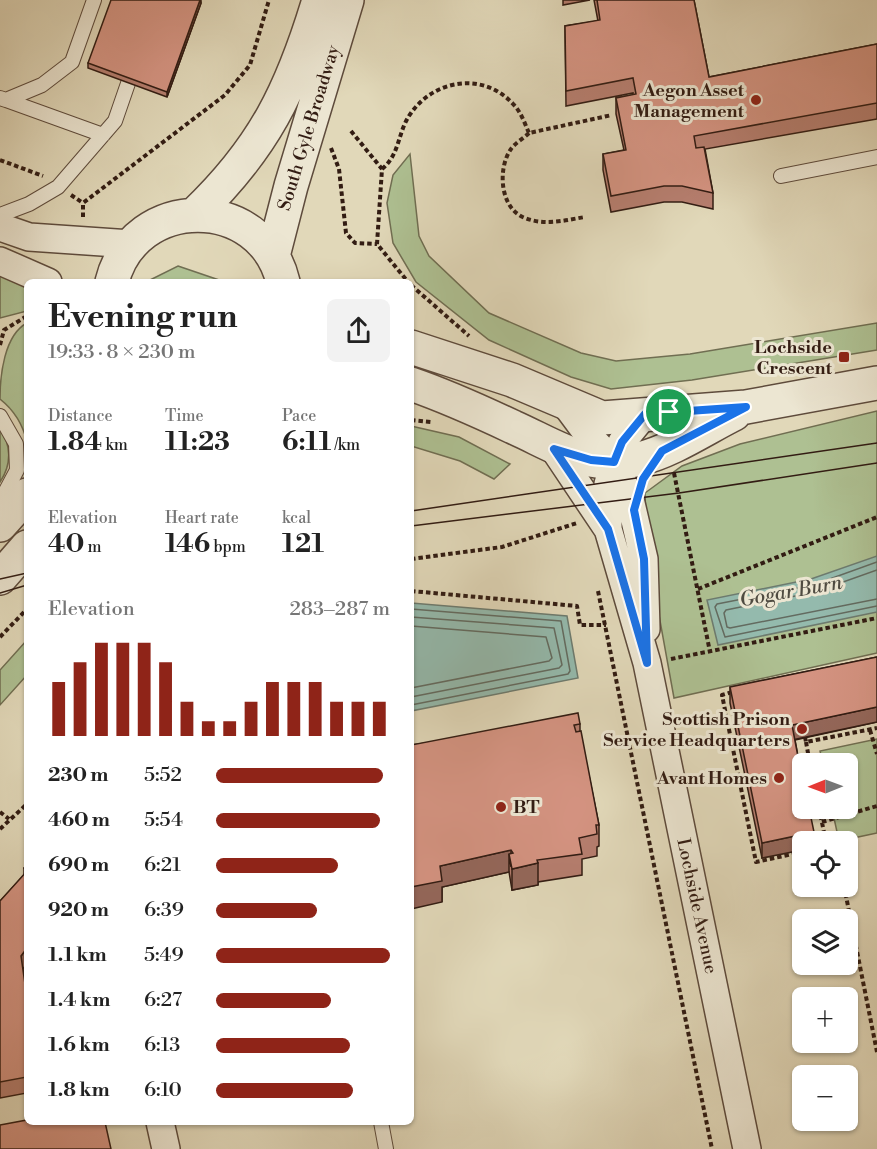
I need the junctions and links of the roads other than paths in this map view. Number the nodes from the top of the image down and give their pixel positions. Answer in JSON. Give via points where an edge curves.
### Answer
{"nodes":[{"id":1,"x":94,"y":0,"type":"edge"},
{"id":2,"x":319,"y":0,"type":"edge"},
{"id":3,"x":347,"y":0,"type":"edge"},
{"id":4,"x":137,"y":57,"type":"edge"},
{"id":5,"x":3,"y":99,"type":"edge"},
{"id":6,"x":104,"y":135,"type":"junction"},
{"id":7,"x":877,"y":157,"type":"edge"},
{"id":8,"x":781,"y":176,"type":"dead end"},
{"id":9,"x":195,"y":214,"type":"junction"},
{"id":10,"x":0,"y":215,"type":"edge"},
{"id":11,"x":0,"y":227,"type":"edge"},
{"id":12,"x":131,"y":244,"type":"junction"},
{"id":13,"x":6,"y":263,"type":"edge"},
{"id":14,"x":278,"y":269,"type":"edge"},
{"id":15,"x":30,"y":279,"type":"edge"},
{"id":16,"x":41,"y":279,"type":"edge"},
{"id":17,"x":113,"y":279,"type":"edge"},
{"id":18,"x":414,"y":348,"type":"edge"},
{"id":19,"x":877,"y":383,"type":"edge"},
{"id":20,"x":414,"y":386,"type":"edge"},
{"id":21,"x":566,"y":405,"type":"junction"},
{"id":22,"x":746,"y":407,"type":"junction"},
{"id":23,"x":645,"y":414,"type":"junction"},
{"id":24,"x":0,"y":416,"type":"edge"},
{"id":25,"x":554,"y":449,"type":"junction"},
{"id":26,"x":667,"y":458,"type":"junction"},
{"id":27,"x":614,"y":462,"type":"junction"},
{"id":28,"x":24,"y":498,"type":"edge"},
{"id":29,"x":0,"y":502,"type":"edge"},
{"id":30,"x":634,"y":510,"type":"junction"},
{"id":31,"x":0,"y":525,"type":"edge"},
{"id":32,"x":608,"y":529,"type":"junction"},
{"id":33,"x":24,"y":551,"type":"edge"},
{"id":34,"x":0,"y":578,"type":"edge"},
{"id":35,"x":24,"y":583,"type":"edge"},
{"id":36,"x":0,"y":603,"type":"edge"},
{"id":37,"x":647,"y":663,"type":"junction"},
{"id":38,"x":161,"y":1125,"type":"edge"},
{"id":39,"x":382,"y":1125,"type":"edge"},
{"id":40,"x":166,"y":1149,"type":"edge"},
{"id":41,"x":386,"y":1149,"type":"edge"},
{"id":42,"x":747,"y":1149,"type":"edge"}],
"edges":[{"from":1,"to":5,"type":"lane","via":[[72,62],[42,85]]},
{"from":2,"to":9,"type":"street","name":"South Gyle Broadway","via":[[286,96],[251,154]]},
{"from":3,"to":14,"type":"street","name":"South Gyle Broadway","via":[[291,186]]},
{"from":4,"to":6,"type":"lane","via":[[115,122]]},
{"from":5,"to":6,"type":"lane"},
{"from":6,"to":10,"type":"lane","via":[[58,187]]},
{"from":7,"to":8,"type":"lane"},
{"from":9,"to":12,"type":"street","name":"South Gyle Broadway","via":[[171,218],[150,228]]},
{"from":9,"to":14,"type":"street","name":"South Gyle Broadway","via":[[218,216],[240,225],[258,238]]},
{"from":11,"to":12,"type":"street","via":[[29,237]]},
{"from":12,"to":17,"type":"street","name":"South Gyle Broadway"},
{"from":13,"to":15,"type":"lane"},
{"from":13,"to":16,"type":"street"},
{"from":18,"to":21,"type":"street","via":[[512,380]]},
{"from":19,"to":22,"type":"street"},
{"from":20,"to":25,"type":"street","via":[[522,431]]},
{"from":21,"to":23,"type":"street","via":[[602,418]]},
{"from":21,"to":27,"type":"street","name":"Lochside Avenue"},
{"from":22,"to":23,"type":"street"},
{"from":22,"to":26,"type":"street"},
{"from":23,"to":27,"type":"street","name":"Lochside Avenue","via":[[622,442]]},
{"from":24,"to":29,"type":"lane","via":[[16,444],[17,470]]},
{"from":25,"to":27,"type":"street"},
{"from":25,"to":32,"type":"street"},
{"from":26,"to":27,"type":"street"},
{"from":26,"to":30,"type":"street","via":[[643,479]]},
{"from":27,"to":30,"type":"street","name":"Lochside Avenue"},
{"from":27,"to":32,"type":"street","name":"Lochside Avenue","via":[[608,484]]},
{"from":28,"to":31,"type":"street"},
{"from":30,"to":37,"type":"street","name":"Lochside Avenue","via":[[644,559]]},
{"from":32,"to":37,"type":"street","name":"Lochside Avenue"},
{"from":33,"to":34,"type":"street"},
{"from":35,"to":36,"type":"street"},
{"from":37,"to":42,"type":"street","name":"Lochside Avenue"},
{"from":38,"to":40,"type":"street"},
{"from":39,"to":41,"type":"lane"}]}
